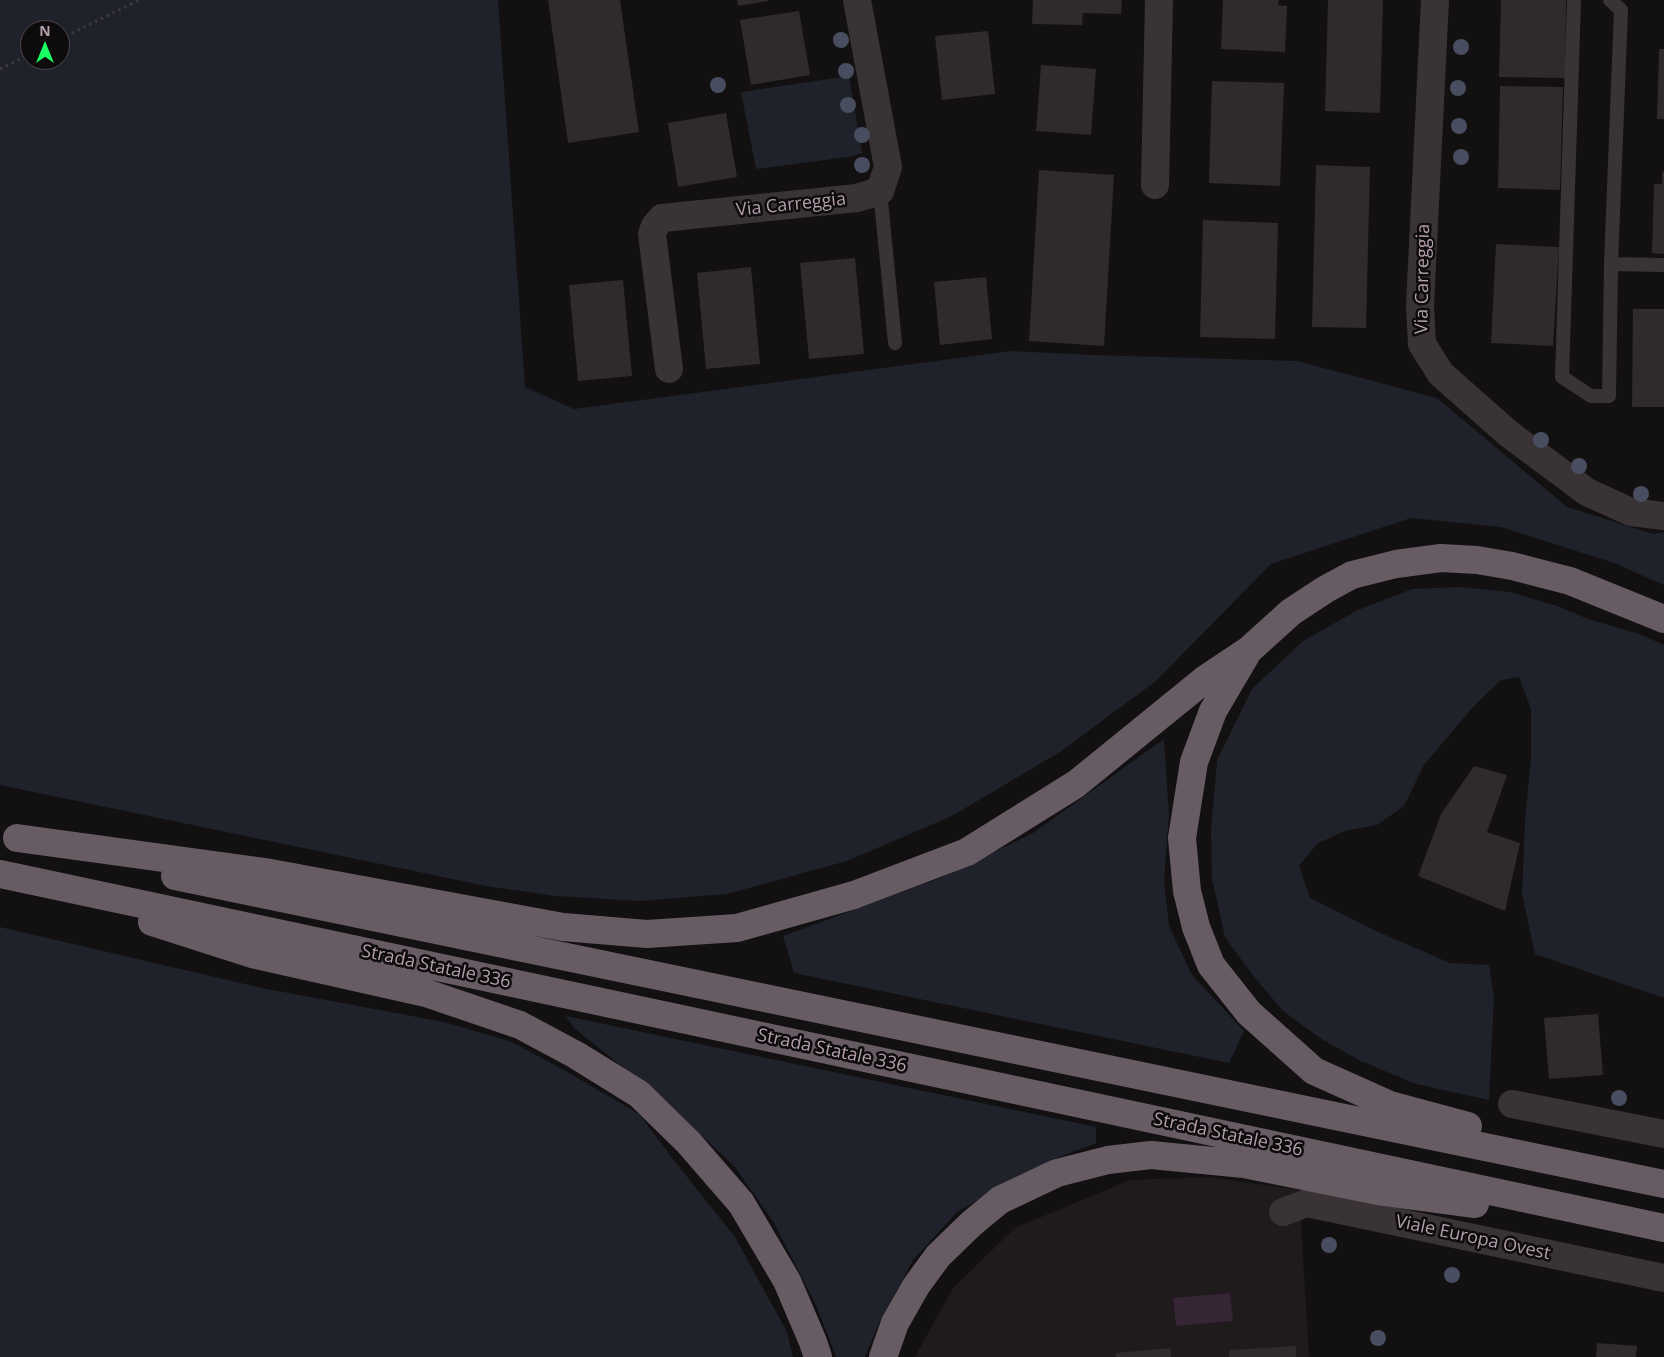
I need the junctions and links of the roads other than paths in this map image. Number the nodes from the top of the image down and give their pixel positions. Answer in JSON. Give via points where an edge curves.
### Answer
{"nodes":[{"id":1,"x":857,"y":0,"type":"edge"},
{"id":2,"x":1159,"y":0,"type":"edge"},
{"id":3,"x":1435,"y":0,"type":"edge"},
{"id":4,"x":1574,"y":0,"type":"edge"},
{"id":5,"x":1610,"y":0,"type":"edge"},
{"id":6,"x":1155,"y":185,"type":"dead end"},
{"id":7,"x":880,"y":191,"type":"junction"},
{"id":8,"x":1611,"y":264,"type":"junction"},
{"id":9,"x":1664,"y":265,"type":"edge"},
{"id":10,"x":895,"y":343,"type":"dead end"},
{"id":11,"x":669,"y":370,"type":"dead end"},
{"id":12,"x":1664,"y":516,"type":"edge"},
{"id":13,"x":1664,"y":619,"type":"edge"},
{"id":14,"x":1249,"y":650,"type":"junction"},
{"id":15,"x":9,"y":836,"type":"edge"},
{"id":16,"x":3,"y":875,"type":"edge"},
{"id":17,"x":1512,"y":1104,"type":"dead end"},
{"id":18,"x":1664,"y":1134,"type":"edge"},
{"id":19,"x":1664,"y":1182,"type":"edge"},
{"id":20,"x":1283,"y":1212,"type":"dead end"},
{"id":21,"x":1664,"y":1229,"type":"edge"},
{"id":22,"x":1664,"y":1278,"type":"edge"},
{"id":23,"x":818,"y":1357,"type":"edge"},
{"id":24,"x":883,"y":1357,"type":"edge"}],
"edges":[{"from":1,"to":7,"type":"street","via":[[888,167]]},
{"from":2,"to":6,"type":"street"},
{"from":3,"to":12,"type":"street","name":"Via Carreggia","via":[[1420,305],[1422,344],[1441,374],[1509,434],[1587,492],[1631,512]]},
{"from":4,"to":8,"type":"lane","via":[[1562,377],[1591,396],[1609,396]]},
{"from":5,"to":8,"type":"lane","via":[[1621,10]]},
{"from":7,"to":10,"type":"lane"},
{"from":7,"to":11,"type":"street","name":"Via Carreggia","via":[[857,198],[662,218],[652,234]]},
{"from":8,"to":9,"type":"lane"},
{"from":13,"to":14,"type":"highway","via":[[1570,581],[1512,566],[1441,558],[1396,564],[1352,575],[1291,612]]},
{"from":14,"to":15,"type":"highway","via":[[1204,680],[1076,784],[967,852],[854,895],[737,928],[647,934],[563,927],[265,872]]},
{"from":14,"to":19,"type":"highway","via":[[1213,711],[1194,762],[1182,838],[1187,891],[1196,927],[1211,965],[1249,1013],[1314,1070],[1390,1105]]},
{"from":15,"to":19,"type":"highway","name":"Strada Statale 336","via":[[185,878]]},
{"from":16,"to":21,"type":"highway","name":"Strada Statale 336"},
{"from":16,"to":23,"type":"highway","via":[[252,954],[426,993],[520,1025],[576,1055],[639,1094],[689,1143],[741,1203],[787,1281]]},
{"from":17,"to":18,"type":"street"},
{"from":20,"to":22,"type":"street","name":"Viale Europa Ovest","via":[[1307,1203]]},
{"from":21,"to":24,"type":"highway","via":[[1378,1191],[1244,1164],[1151,1155],[1108,1160],[1057,1173],[1000,1200],[971,1224],[938,1256],[916,1286],[895,1323]]}]}
